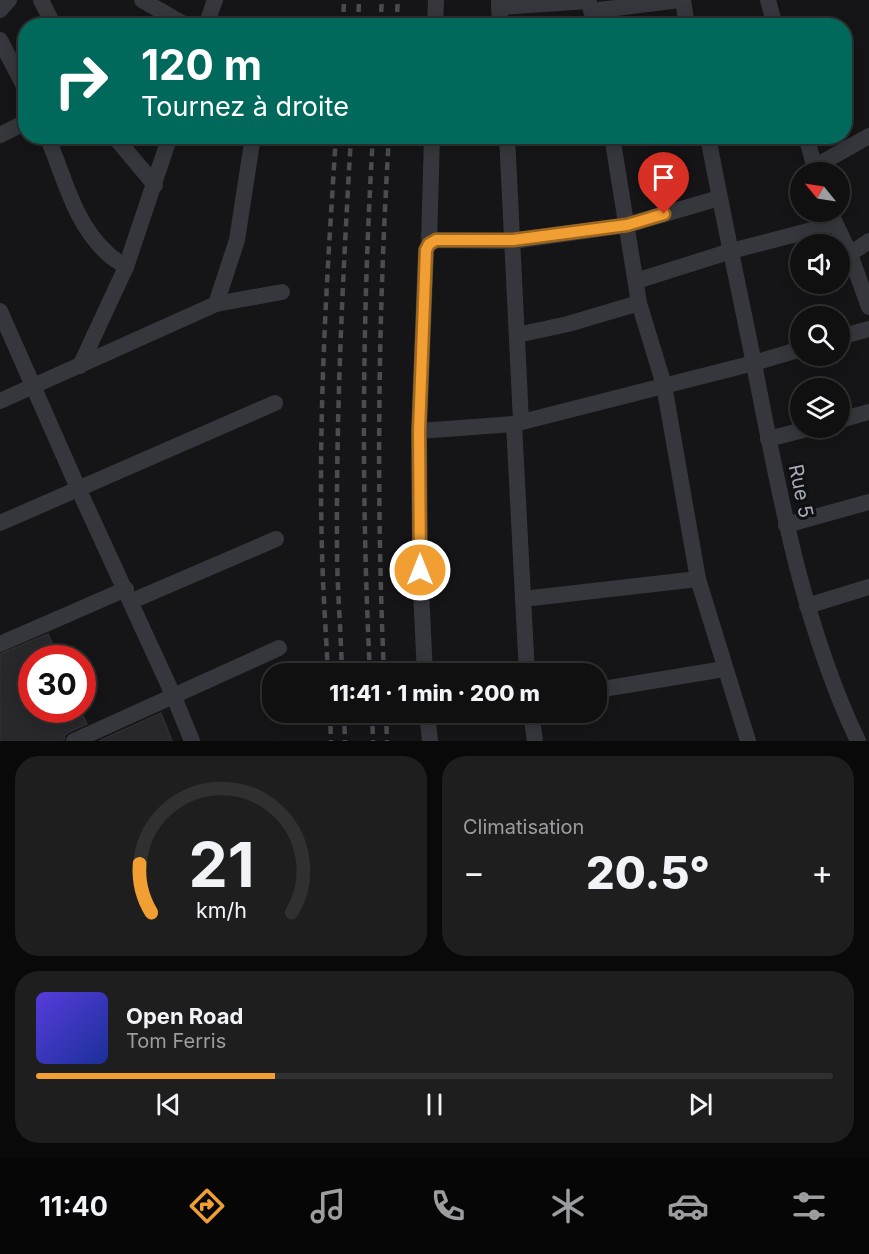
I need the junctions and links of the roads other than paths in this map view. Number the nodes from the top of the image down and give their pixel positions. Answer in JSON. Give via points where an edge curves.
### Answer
{"nodes":[{"id":1,"x":9,"y":0,"type":"edge"},
{"id":2,"x":41,"y":0,"type":"edge"},
{"id":3,"x":142,"y":0,"type":"edge"},
{"id":4,"x":214,"y":0,"type":"edge"},
{"id":5,"x":436,"y":0,"type":"edge"},
{"id":6,"x":681,"y":0,"type":"edge"},
{"id":7,"x":768,"y":0,"type":"edge"},
{"id":8,"x":499,"y":4,"type":"edge"},
{"id":9,"x":590,"y":9,"type":"edge"},
{"id":10,"x":0,"y":10,"type":"edge"},
{"id":11,"x":50,"y":18,"type":"edge"},
{"id":12,"x":173,"y":18,"type":"edge"},
{"id":13,"x":208,"y":18,"type":"edge"},
{"id":14,"x":435,"y":18,"type":"edge"},
{"id":15,"x":685,"y":18,"type":"edge"},
{"id":16,"x":773,"y":18,"type":"edge"},
{"id":17,"x":0,"y":40,"type":"edge"},
{"id":18,"x":18,"y":75,"type":"edge"},
{"id":19,"x":18,"y":126,"type":"edge"},
{"id":20,"x":0,"y":135,"type":"edge"},
{"id":21,"x":869,"y":136,"type":"edge"},
{"id":22,"x":50,"y":144,"type":"edge"},
{"id":23,"x":121,"y":144,"type":"edge"},
{"id":24,"x":168,"y":144,"type":"edge"},
{"id":25,"x":252,"y":144,"type":"edge"},
{"id":26,"x":432,"y":144,"type":"edge"},
{"id":27,"x":507,"y":144,"type":"edge"},
{"id":28,"x":613,"y":144,"type":"edge"},
{"id":29,"x":709,"y":144,"type":"edge"},
{"id":30,"x":808,"y":144,"type":"edge"},
{"id":31,"x":813,"y":162,"type":"edge"},
{"id":32,"x":828,"y":162,"type":"edge"},
{"id":33,"x":155,"y":185,"type":"junction"},
{"id":34,"x":719,"y":198,"type":"junction"},
{"id":35,"x":820,"y":222,"type":"edge"},
{"id":36,"x":627,"y":225,"type":"junction"},
{"id":37,"x":513,"y":240,"type":"junction"},
{"id":38,"x":869,"y":241,"type":"edge"},
{"id":39,"x":429,"y":244,"type":"junction"},
{"id":40,"x":731,"y":251,"type":"junction"},
{"id":41,"x":850,"y":253,"type":"edge"},
{"id":42,"x":850,"y":257,"type":"edge"},
{"id":43,"x":126,"y":267,"type":"junction"},
{"id":44,"x":636,"y":280,"type":"junction"},
{"id":45,"x":282,"y":292,"type":"dead end"},
{"id":46,"x":639,"y":303,"type":"junction"},
{"id":47,"x":216,"y":304,"type":"junction"},
{"id":48,"x":869,"y":307,"type":"edge"},
{"id":49,"x":0,"y":311,"type":"edge"},
{"id":50,"x":869,"y":329,"type":"edge"},
{"id":51,"x":517,"y":335,"type":"junction"},
{"id":52,"x":850,"y":335,"type":"edge"},
{"id":53,"x":790,"y":352,"type":"edge"},
{"id":54,"x":754,"y":363,"type":"junction"},
{"id":55,"x":80,"y":366,"type":"junction"},
{"id":56,"x":664,"y":385,"type":"junction"},
{"id":57,"x":34,"y":386,"type":"junction"},
{"id":58,"x":0,"y":401,"type":"edge"},
{"id":59,"x":275,"y":403,"type":"dead end"},
{"id":60,"x":869,"y":412,"type":"edge"},
{"id":61,"x":850,"y":417,"type":"edge"},
{"id":62,"x":518,"y":422,"type":"junction"},
{"id":63,"x":419,"y":431,"type":"junction"},
{"id":64,"x":790,"y":433,"type":"edge"},
{"id":65,"x":768,"y":439,"type":"junction"},
{"id":66,"x":78,"y":488,"type":"junction"},
{"id":67,"x":869,"y":502,"type":"edge"},
{"id":68,"x":0,"y":523,"type":"edge"},
{"id":69,"x":786,"y":525,"type":"junction"},
{"id":70,"x":276,"y":539,"type":"dead end"},
{"id":71,"x":698,"y":579,"type":"junction"},
{"id":72,"x":869,"y":587,"type":"edge"},
{"id":73,"x":129,"y":595,"type":"junction"},
{"id":74,"x":523,"y":599,"type":"junction"},
{"id":75,"x":807,"y":606,"type":"junction"},
{"id":76,"x":0,"y":644,"type":"edge"},
{"id":77,"x":279,"y":648,"type":"dead end"},
{"id":78,"x":424,"y":663,"type":"edge"},
{"id":79,"x":526,"y":663,"type":"edge"},
{"id":80,"x":724,"y":669,"type":"junction"},
{"id":81,"x":607,"y":688,"type":"edge"},
{"id":82,"x":174,"y":697,"type":"junction"},
{"id":83,"x":428,"y":723,"type":"edge"},
{"id":84,"x":533,"y":723,"type":"edge"},
{"id":85,"x":74,"y":741,"type":"edge"},
{"id":86,"x":192,"y":741,"type":"edge"},
{"id":87,"x":430,"y":741,"type":"edge"},
{"id":88,"x":535,"y":741,"type":"edge"},
{"id":89,"x":748,"y":741,"type":"edge"},
{"id":90,"x":858,"y":741,"type":"edge"}],
"edges":[{"from":1,"to":10,"type":"street"},
{"from":2,"to":11,"type":"street"},
{"from":3,"to":12,"type":"street"},
{"from":4,"to":13,"type":"street"},
{"from":5,"to":14,"type":"street"},
{"from":6,"to":9,"type":"street"},
{"from":6,"to":15,"type":"street"},
{"from":7,"to":16,"type":"street"},
{"from":8,"to":9,"type":"street"},
{"from":17,"to":18,"type":"street"},
{"from":19,"to":20,"type":"street"},
{"from":21,"to":32,"type":"street"},
{"from":22,"to":43,"type":"street","via":[[75,209],[91,235]]},
{"from":23,"to":33,"type":"street"},
{"from":24,"to":33,"type":"street"},
{"from":25,"to":47,"type":"street","via":[[237,240]]},
{"from":26,"to":39,"type":"street"},
{"from":27,"to":37,"type":"street"},
{"from":28,"to":36,"type":"street"},
{"from":29,"to":34,"type":"street","name":"Rue 5"},
{"from":30,"to":31,"type":"street"},
{"from":33,"to":43,"type":"street"},
{"from":34,"to":36,"type":"street"},
{"from":34,"to":40,"type":"street","name":"Rue 5"},
{"from":35,"to":40,"type":"street"},
{"from":36,"to":37,"type":"street"},
{"from":36,"to":44,"type":"street"},
{"from":37,"to":39,"type":"street","via":[[436,240]]},
{"from":37,"to":51,"type":"street"},
{"from":38,"to":41,"type":"street"},
{"from":39,"to":63,"type":"street"},
{"from":40,"to":44,"type":"street"},
{"from":40,"to":54,"type":"street","name":"Rue 5"},
{"from":42,"to":48,"type":"street"},
{"from":43,"to":55,"type":"street"},
{"from":44,"to":46,"type":"street"},
{"from":45,"to":47,"type":"street"},
{"from":46,"to":51,"type":"street"},
{"from":46,"to":56,"type":"street"},
{"from":47,"to":55,"type":"street"},
{"from":49,"to":57,"type":"street"},
{"from":50,"to":52,"type":"street"},
{"from":51,"to":62,"type":"street"},
{"from":53,"to":54,"type":"street"},
{"from":54,"to":56,"type":"street"},
{"from":54,"to":65,"type":"street","name":"Rue 5"},
{"from":55,"to":57,"type":"street"},
{"from":56,"to":62,"type":"street"},
{"from":56,"to":71,"type":"street"},
{"from":57,"to":58,"type":"street"},
{"from":57,"to":66,"type":"street"},
{"from":59,"to":66,"type":"street"},
{"from":60,"to":61,"type":"street"},
{"from":62,"to":63,"type":"street"},
{"from":62,"to":74,"type":"street"},
{"from":63,"to":78,"type":"street"},
{"from":64,"to":65,"type":"street"},
{"from":65,"to":69,"type":"street","name":"Rue 5"},
{"from":66,"to":68,"type":"street"},
{"from":66,"to":73,"type":"street"},
{"from":67,"to":69,"type":"street"},
{"from":69,"to":75,"type":"street","name":"Rue 5"},
{"from":70,"to":73,"type":"street"},
{"from":71,"to":74,"type":"street"},
{"from":71,"to":80,"type":"street"},
{"from":72,"to":75,"type":"street"},
{"from":73,"to":76,"type":"street"},
{"from":73,"to":82,"type":"street"},
{"from":74,"to":79,"type":"street"},
{"from":75,"to":90,"type":"street","name":"Rue 5","via":[[843,710]]},
{"from":77,"to":82,"type":"street"},
{"from":80,"to":81,"type":"street"},
{"from":80,"to":89,"type":"street"},
{"from":82,"to":85,"type":"street"},
{"from":82,"to":86,"type":"street"},
{"from":83,"to":87,"type":"street"},
{"from":84,"to":88,"type":"street"}]}
